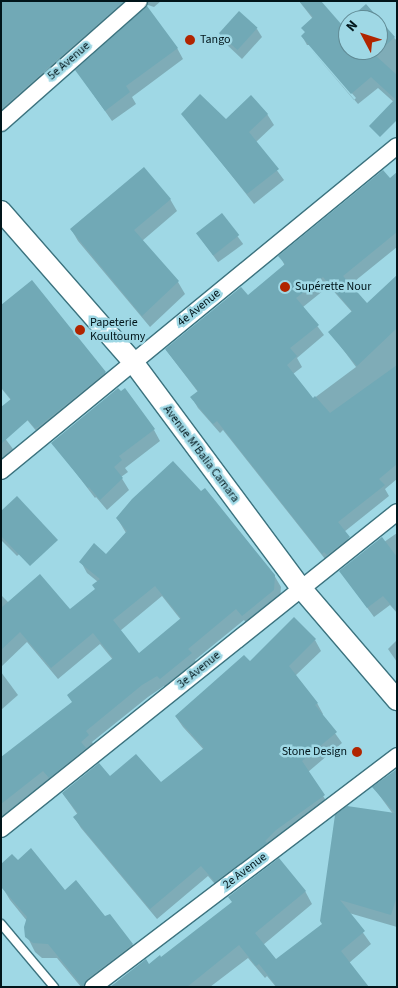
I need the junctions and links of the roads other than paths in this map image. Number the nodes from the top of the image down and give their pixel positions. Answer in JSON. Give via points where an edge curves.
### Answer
{"nodes":[{"id":1,"x":139,"y":1,"type":"edge"},
{"id":2,"x":1,"y":123,"type":"edge"},
{"id":3,"x":397,"y":146,"type":"edge"},
{"id":4,"x":1,"y":211,"type":"edge"},
{"id":5,"x":133,"y":362,"type":"junction"},
{"id":6,"x":1,"y":471,"type":"edge"},
{"id":7,"x":397,"y":512,"type":"edge"},
{"id":8,"x":302,"y":588,"type":"junction"},
{"id":9,"x":397,"y":700,"type":"edge"},
{"id":10,"x":397,"y":756,"type":"edge"},
{"id":11,"x":1,"y":829,"type":"edge"},
{"id":12,"x":1,"y":924,"type":"edge"},
{"id":13,"x":54,"y":987,"type":"edge"},
{"id":14,"x":93,"y":987,"type":"edge"}],
"edges":[{"from":1,"to":2,"type":"street","name":"5e Avenue"},
{"from":3,"to":5,"type":"street","name":"4e Avenue"},
{"from":4,"to":5,"type":"street","name":"Avenue M'Balia Camara"},
{"from":5,"to":6,"type":"street","name":"4e Avenue"},
{"from":5,"to":8,"type":"street","name":"Avenue M'Balia Camara"},
{"from":7,"to":8,"type":"street","name":"3e Avenue"},
{"from":8,"to":9,"type":"street","name":"Avenue M'Balia Camara"},
{"from":8,"to":11,"type":"street","name":"3e Avenue"},
{"from":10,"to":14,"type":"street","name":"2e Avenue"},
{"from":12,"to":13,"type":"lane"}]}
